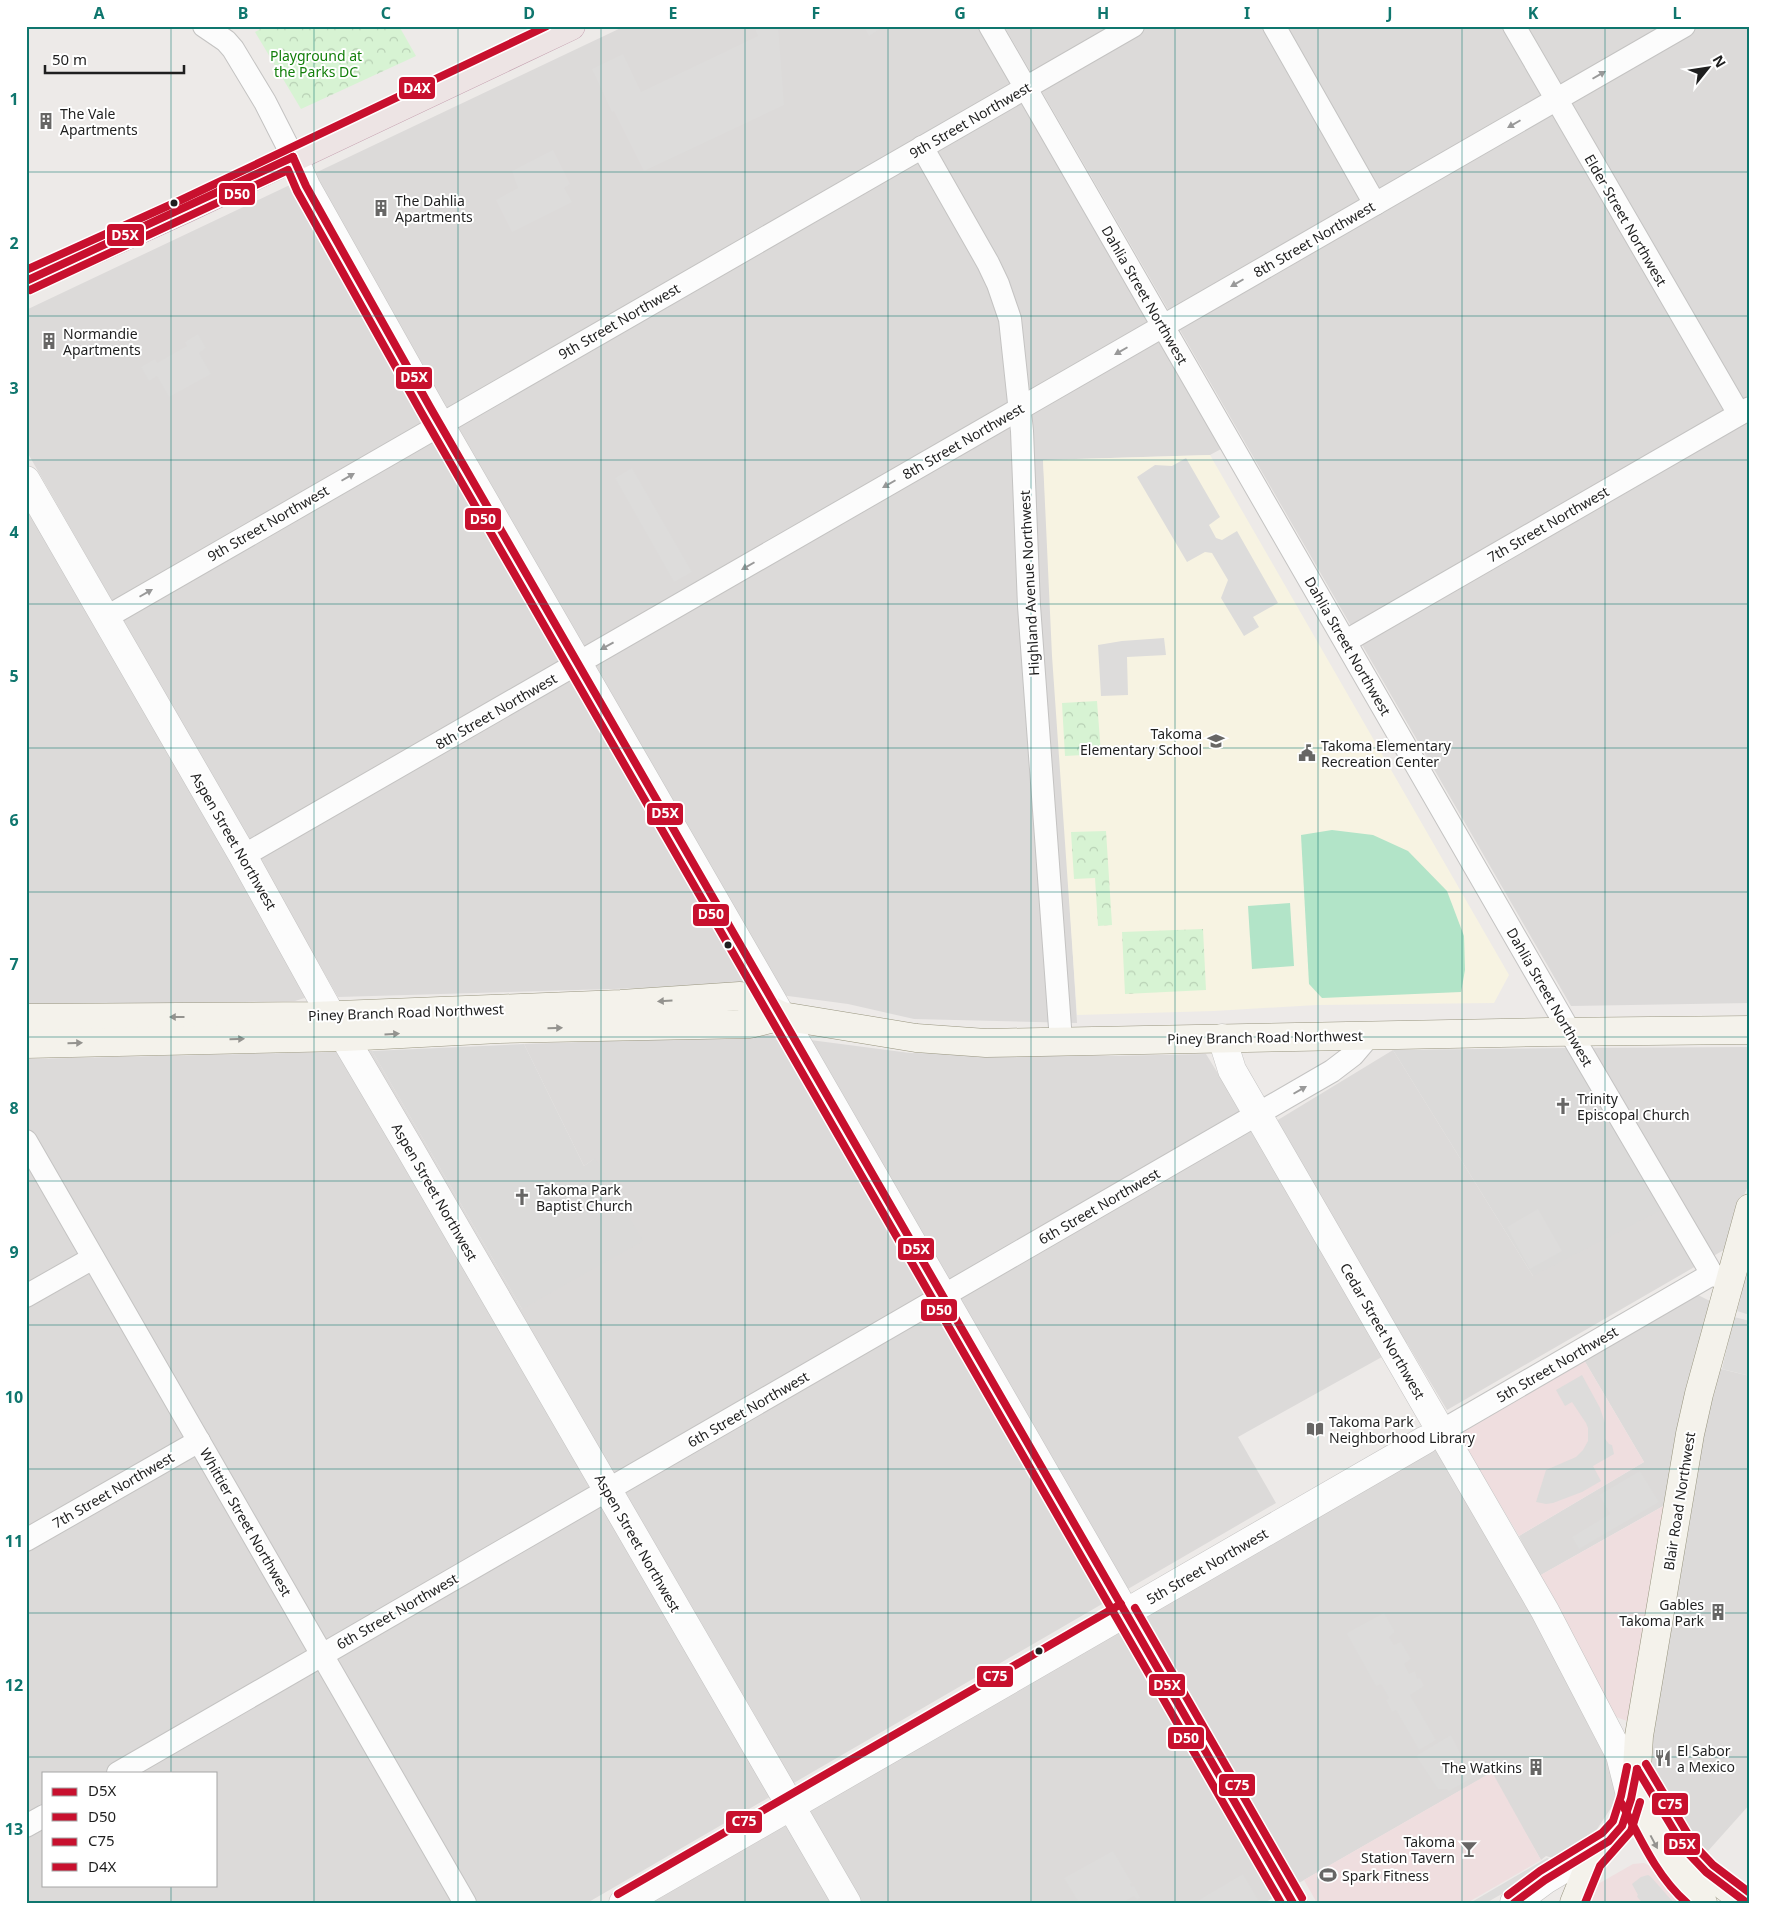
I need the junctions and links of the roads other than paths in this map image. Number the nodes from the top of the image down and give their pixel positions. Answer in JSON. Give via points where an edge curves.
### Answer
{"nodes":[{"id":1,"x":204,"y":26,"type":"edge"},
{"id":2,"x":571,"y":26,"type":"edge"},
{"id":3,"x":990,"y":26,"type":"edge"},
{"id":4,"x":1133,"y":26,"type":"edge"},
{"id":5,"x":1274,"y":26,"type":"edge"},
{"id":6,"x":1514,"y":26,"type":"edge"},
{"id":7,"x":1684,"y":26,"type":"edge"},
{"id":8,"x":1025,"y":88,"type":"junction"},
{"id":9,"x":1556,"y":99,"type":"junction"},
{"id":10,"x":922,"y":147,"type":"junction"},
{"id":11,"x":293,"y":157,"type":"junction"},
{"id":12,"x":1375,"y":204,"type":"junction"},
{"id":13,"x":26,"y":281,"type":"edge"},
{"id":14,"x":1163,"y":326,"type":"junction"},
{"id":15,"x":1020,"y":409,"type":"junction"},
{"id":16,"x":1744,"y":411,"type":"edge"},
{"id":17,"x":440,"y":424,"type":"junction"},
{"id":18,"x":26,"y":480,"type":"edge"},
{"id":19,"x":105,"y":618,"type":"junction"},
{"id":20,"x":1346,"y":641,"type":"junction"},
{"id":21,"x":578,"y":662,"type":"junction"},
{"id":22,"x":243,"y":856,"type":"junction"},
{"id":23,"x":782,"y":1016,"type":"junction"},
{"id":24,"x":26,"y":1018,"type":"edge"},
{"id":25,"x":337,"y":1026,"type":"junction"},
{"id":26,"x":1750,"y":1030,"type":"edge"},
{"id":27,"x":1570,"y":1032,"type":"junction"},
{"id":28,"x":1370,"y":1035,"type":"junction"},
{"id":29,"x":1222,"y":1038,"type":"junction"},
{"id":30,"x":1061,"y":1041,"type":"junction"},
{"id":31,"x":26,"y":1044,"type":"edge"},
{"id":32,"x":1258,"y":1115,"type":"junction"},
{"id":33,"x":26,"y":1141,"type":"edge"},
{"id":34,"x":1750,"y":1208,"type":"edge"},
{"id":35,"x":93,"y":1258,"type":"junction"},
{"id":36,"x":1721,"y":1278,"type":"junction"},
{"id":37,"x":26,"y":1296,"type":"edge"},
{"id":38,"x":943,"y":1296,"type":"junction"},
{"id":39,"x":1433,"y":1436,"type":"junction"},
{"id":40,"x":199,"y":1441,"type":"junction"},
{"id":41,"x":608,"y":1490,"type":"junction"},
{"id":42,"x":26,"y":1540,"type":"edge"},
{"id":43,"x":1126,"y":1612,"type":"junction"},
{"id":44,"x":323,"y":1654,"type":"junction"},
{"id":45,"x":1628,"y":1762,"type":"junction"},
{"id":46,"x":120,"y":1772,"type":"edge"},
{"id":47,"x":1631,"y":1799,"type":"junction"},
{"id":48,"x":790,"y":1806,"type":"junction"},
{"id":49,"x":42,"y":1817,"type":"edge"},
{"id":50,"x":26,"y":1826,"type":"edge"},
{"id":51,"x":1604,"y":1845,"type":"junction"},
{"id":52,"x":466,"y":1903,"type":"edge"},
{"id":53,"x":623,"y":1903,"type":"edge"},
{"id":54,"x":847,"y":1903,"type":"edge"},
{"id":55,"x":1293,"y":1903,"type":"edge"},
{"id":56,"x":1514,"y":1903,"type":"edge"},
{"id":57,"x":1574,"y":1903,"type":"edge"},
{"id":58,"x":1703,"y":1903,"type":"edge"},
{"id":59,"x":1747,"y":1903,"type":"edge"}],
"edges":[{"from":1,"to":11,"type":"street","via":[[233,49]]},
{"from":2,"to":11,"type":"highway"},
{"from":3,"to":8,"type":"street","name":"Dahlia Street Northwest"},
{"from":4,"to":8,"type":"street","name":"9th Street Northwest"},
{"from":5,"to":12,"type":"street"},
{"from":6,"to":9,"type":"street","name":"Elder Street Northwest"},
{"from":9,"to":7,"type":"street","name":"8th Street Northwest","one_way":true},
{"from":8,"to":10,"type":"street","name":"9th Street Northwest"},
{"from":8,"to":14,"type":"street","name":"Dahlia Street Northwest"},
{"from":9,"to":12,"type":"street","name":"8th Street Northwest","one_way":true},
{"from":9,"to":16,"type":"street","name":"Elder Street Northwest"},
{"from":10,"to":15,"type":"street","name":"Highland Avenue Northwest","via":[[988,263],[1005,300]]},
{"from":10,"to":17,"type":"street","name":"9th Street Northwest"},
{"from":11,"to":13,"type":"highway"},
{"from":11,"to":17,"type":"street","via":[[306,186]]},
{"from":12,"to":14,"type":"street","name":"8th Street Northwest","one_way":true},
{"from":14,"to":15,"type":"street","name":"8th Street Northwest","one_way":true},
{"from":14,"to":20,"type":"street","name":"Dahlia Street Northwest"},
{"from":15,"to":21,"type":"street","name":"8th Street Northwest","one_way":true},
{"from":15,"to":30,"type":"street","name":"Highland Avenue Northwest","via":[[1029,606]]},
{"from":16,"to":20,"type":"street","name":"7th Street Northwest"},
{"from":19,"to":17,"type":"street","name":"9th Street Northwest","one_way":true},
{"from":17,"to":21,"type":"street"},
{"from":18,"to":19,"type":"street","name":"Aspen Street Northwest"},
{"from":19,"to":22,"type":"street","name":"Aspen Street Northwest"},
{"from":20,"to":27,"type":"street","name":"Dahlia Street Northwest"},
{"from":21,"to":22,"type":"street","name":"8th Street Northwest"},
{"from":21,"to":23,"type":"street"},
{"from":22,"to":25,"type":"street","name":"Aspen Street Northwest"},
{"from":23,"to":25,"type":"main road","name":"Piney Branch Road Northwest","via":[[750,1024],[499,1028]]},
{"from":23,"to":30,"type":"main road","name":"Piney Branch Road Northwest","via":[[939,1040],[986,1043]]},
{"from":23,"to":38,"type":"street"},
{"from":25,"to":24,"type":"main road","name":"Piney Branch Road Northwest","one_way":true},
{"from":31,"to":25,"type":"main road","name":"Piney Branch Road Northwest","one_way":true},
{"from":25,"to":41,"type":"street","name":"Aspen Street Northwest"},
{"from":26,"to":27,"type":"main road","name":"Piney Branch Road Northwest"},
{"from":27,"to":28,"type":"main road","name":"Piney Branch Road Northwest"},
{"from":27,"to":36,"type":"street","name":"Dahlia Street Northwest"},
{"from":28,"to":29,"type":"main road","name":"Piney Branch Road Northwest"},
{"from":32,"to":28,"type":"street","name":"6th Street Northwest","one_way":true,"via":[[1336,1068],[1353,1055]]},
{"from":29,"to":30,"type":"main road","name":"Piney Branch Road Northwest"},
{"from":29,"to":32,"type":"street","name":"Cedar Street Northwest","via":[[1232,1070]]},
{"from":32,"to":38,"type":"street","name":"6th Street Northwest"},
{"from":32,"to":39,"type":"street","name":"Cedar Street Northwest"},
{"from":33,"to":35,"type":"street","name":"Whittier Street Northwest"},
{"from":34,"to":36,"type":"main road","name":"Blair Road Northwest"},
{"from":35,"to":37,"type":"street"},
{"from":35,"to":40,"type":"street","name":"Whittier Street Northwest"},
{"from":36,"to":39,"type":"street","name":"5th Street Northwest"},
{"from":36,"to":45,"type":"main road","name":"Blair Road Northwest","via":[[1690,1434],[1639,1736]]},
{"from":38,"to":41,"type":"street","name":"6th Street Northwest"},
{"from":38,"to":43,"type":"street"},
{"from":39,"to":43,"type":"street","name":"5th Street Northwest"},
{"from":39,"to":45,"type":"street","name":"Cedar Street Northwest","via":[[1535,1594]]},
{"from":40,"to":42,"type":"street","name":"7th Street Northwest"},
{"from":40,"to":44,"type":"street","name":"Whittier Street Northwest"},
{"from":41,"to":44,"type":"street","name":"6th Street Northwest"},
{"from":41,"to":48,"type":"street","name":"Aspen Street Northwest"},
{"from":43,"to":48,"type":"street","name":"5th Street Northwest"},
{"from":43,"to":55,"type":"street"},
{"from":44,"to":46,"type":"street","name":"6th Street Northwest"},
{"from":44,"to":52,"type":"street","name":"Whittier Street Northwest"},
{"from":45,"to":47,"type":"main road","name":"Blair Road Northwest"},
{"from":45,"to":59,"type":"main road","name":"Cedar Street Northwest","via":[[1687,1852],[1706,1872]]},
{"from":47,"to":51,"type":"main road","name":"Blair Road Northwest","via":[[1622,1826]]},
{"from":47,"to":58,"type":"main road","one_way":true,"via":[[1664,1860]]},
{"from":48,"to":53,"type":"street","name":"5th Street Northwest"},
{"from":48,"to":54,"type":"street","name":"Aspen Street Northwest"},
{"from":49,"to":50,"type":"street"},
{"from":51,"to":56,"type":"street","via":[[1545,1880]]},
{"from":51,"to":57,"type":"main road","via":[[1591,1862]]}]}
